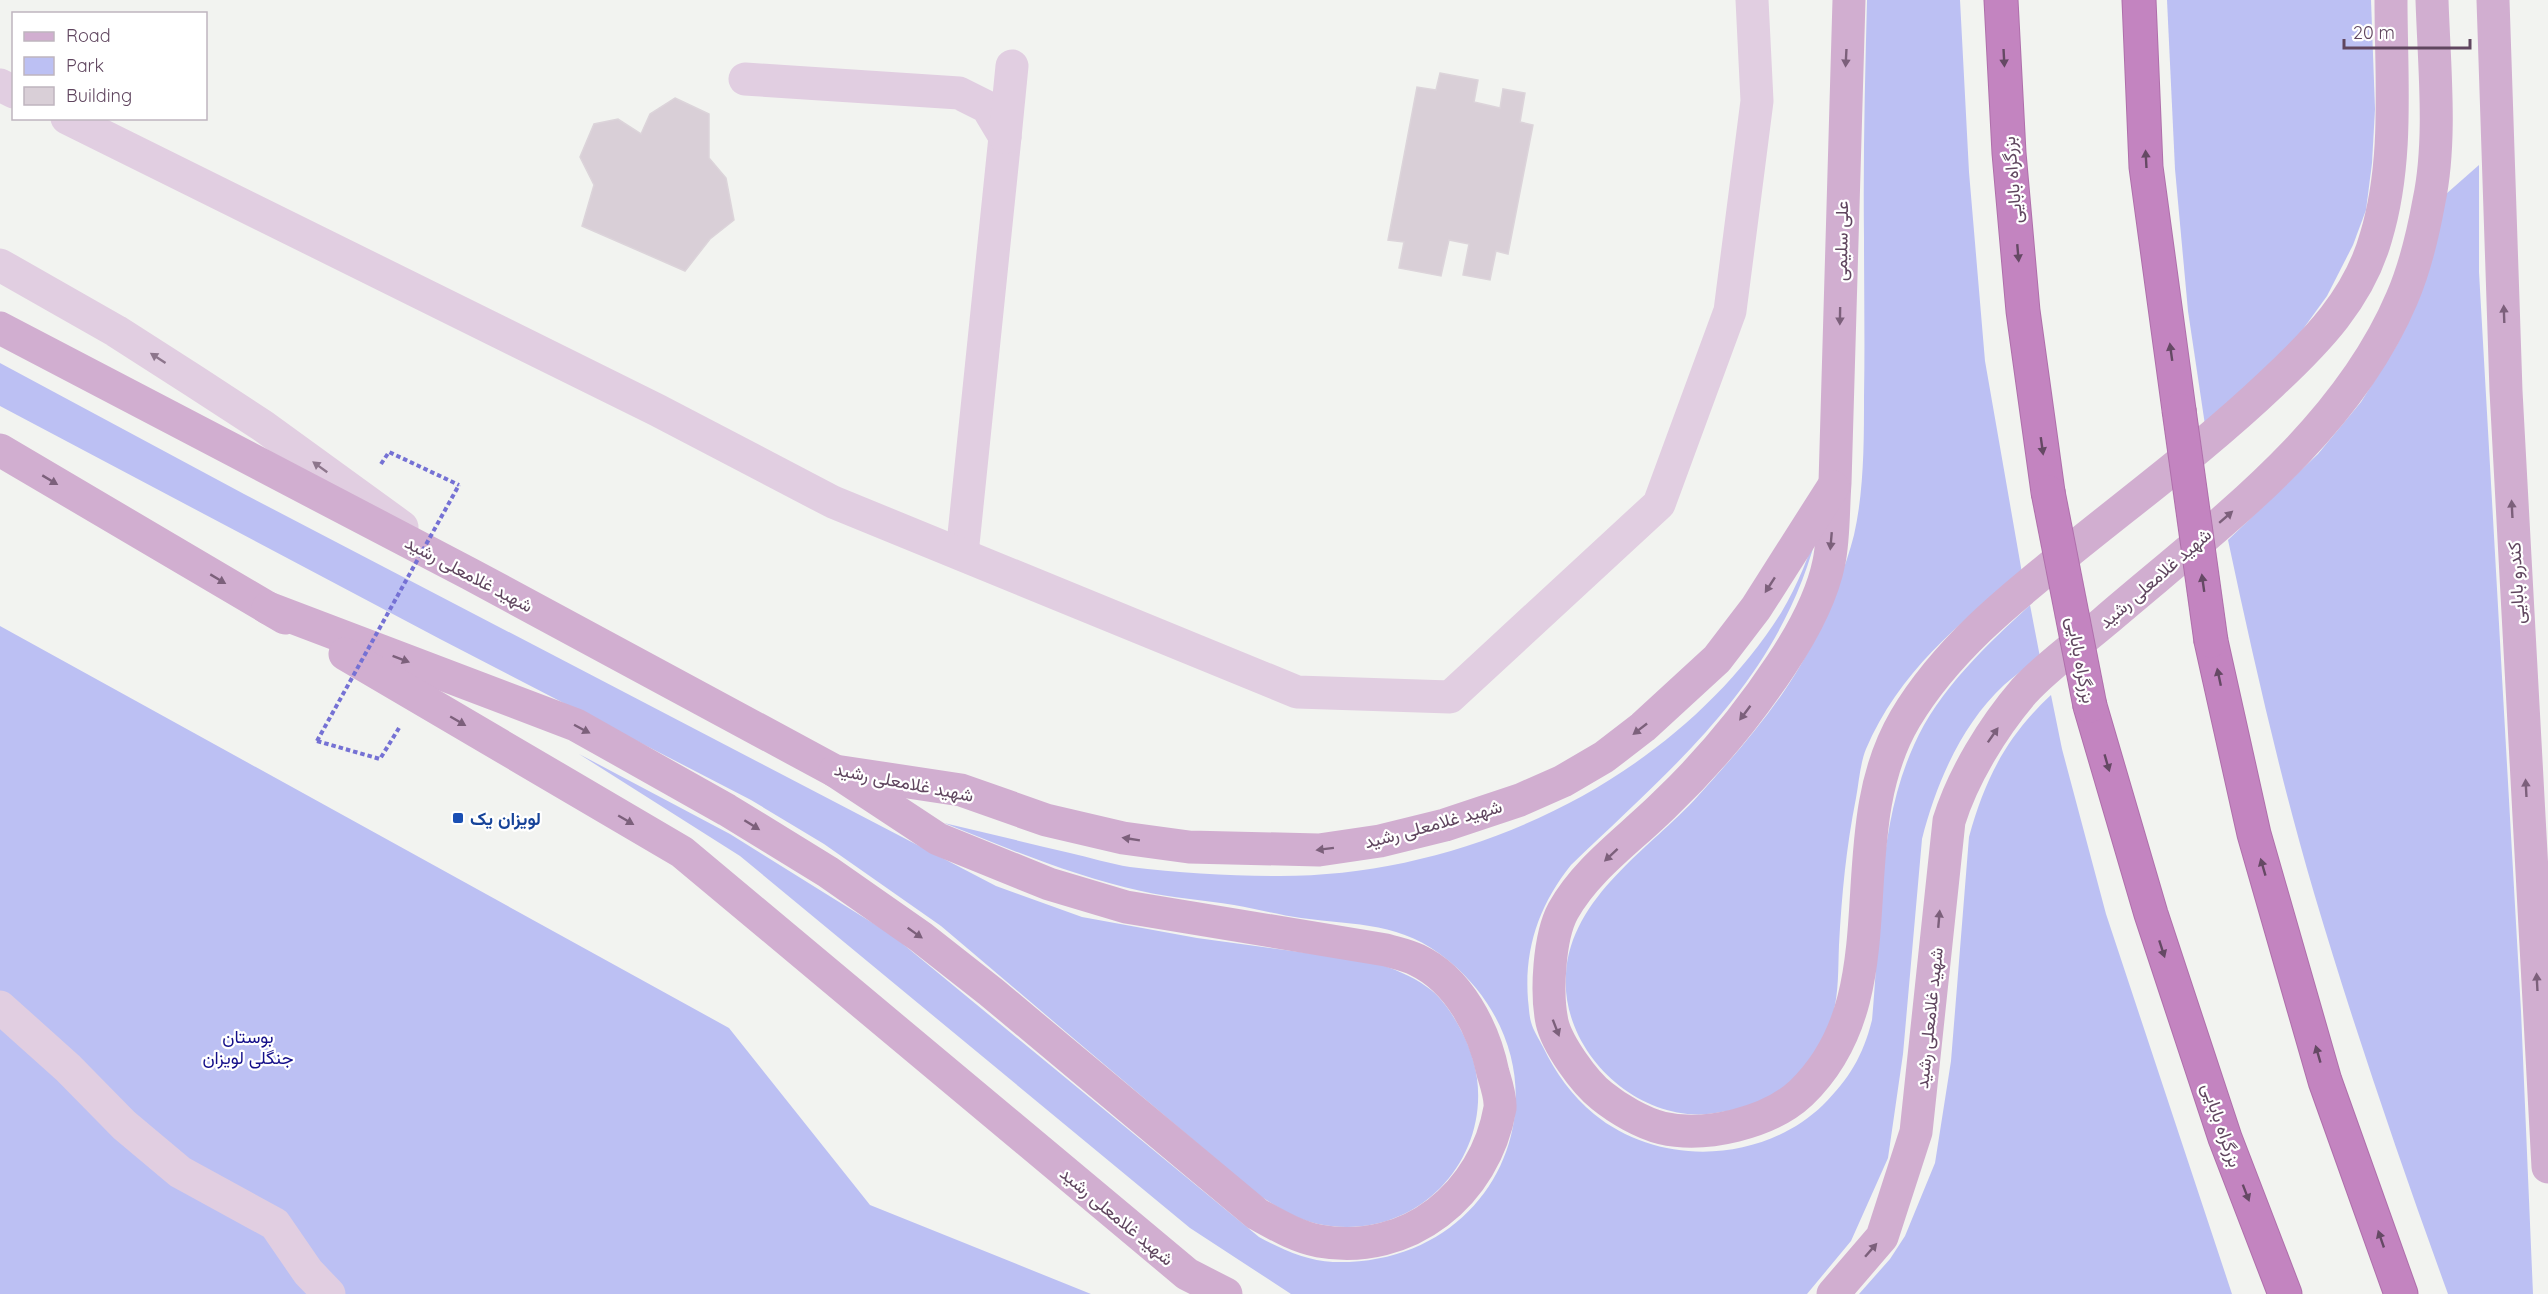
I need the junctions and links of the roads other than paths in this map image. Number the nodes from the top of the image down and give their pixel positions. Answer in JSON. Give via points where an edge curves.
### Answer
{"nodes":[{"id":1,"x":1752,"y":0,"type":"edge"},
{"id":2,"x":1849,"y":0,"type":"edge"},
{"id":3,"x":2001,"y":0,"type":"edge"},
{"id":4,"x":2139,"y":0,"type":"edge"},
{"id":5,"x":2391,"y":0,"type":"edge"},
{"id":6,"x":2432,"y":0,"type":"edge"},
{"id":7,"x":2493,"y":0,"type":"edge"},
{"id":8,"x":1012,"y":66,"type":"dead end"},
{"id":9,"x":746,"y":79,"type":"dead end"},
{"id":10,"x":71,"y":120,"type":"edge"},
{"id":11,"x":1005,"y":137,"type":"junction"},
{"id":12,"x":0,"y":265,"type":"edge"},
{"id":13,"x":0,"y":328,"type":"edge"},
{"id":14,"x":0,"y":450,"type":"edge"},
{"id":15,"x":1835,"y":483,"type":"junction"},
{"id":16,"x":962,"y":554,"type":"junction"},
{"id":17,"x":470,"y":574,"type":"junction"},
{"id":18,"x":268,"y":608,"type":"junction"},
{"id":19,"x":835,"y":771,"type":"junction"},
{"id":20,"x":0,"y":1007,"type":"edge"},
{"id":21,"x":2548,"y":1167,"type":"edge"},
{"id":22,"x":329,"y":1294,"type":"edge"},
{"id":23,"x":1226,"y":1294,"type":"edge"},
{"id":24,"x":1833,"y":1294,"type":"edge"},
{"id":25,"x":2285,"y":1294,"type":"edge"},
{"id":26,"x":2401,"y":1294,"type":"edge"}],
"edges":[{"from":1,"to":16,"type":"street","via":[[1757,101],[1730,311],[1659,504],[1450,697],[1297,692]]},
{"from":2,"to":15,"type":"main road","name":"علی سلیمی","one_way":true},
{"from":3,"to":25,"type":"highway","name":"بزرگراه بابایی","one_way":true,"bridge":true,"via":[[2023,311],[2048,492],[2090,706],[2154,925],[2225,1138]]},
{"from":26,"to":4,"type":"highway","one_way":true,"bridge":true,"via":[[2325,1081],[2254,834],[2211,641],[2146,167]]},
{"from":15,"to":5,"type":"main road","name":"علی سلیمی","one_way":true,"via":[[1829,563],[1812,610],[1783,663],[1721,746],[1584,880],[1560,915],[1550,954],[1552,1024],[1573,1062],[1600,1095],[1665,1129],[1719,1130],[1768,1116],[1797,1097],[1830,1061],[1847,1026],[1857,992],[1870,823],[1877,787],[1886,756],[1913,705],[1938,672],[2006,603],[2232,421],[2311,347],[2349,299],[2376,240],[2386,187],[2392,128]]},
{"from":24,"to":6,"type":"main road","name":"شهید غلامعلی رشید","one_way":true,"via":[[1882,1237],[1916,1132],[1949,821],[1959,791],[1980,754],[2025,691],[2245,501],[2307,439],[2365,367],[2402,298],[2430,199],[2435,92]]},
{"from":21,"to":7,"type":"main road","name":"کندرو بابایی","one_way":true,"via":[[2506,391]]},
{"from":8,"to":11,"type":"street"},
{"from":9,"to":11,"type":"street","via":[[959,93],[987,107]]},
{"from":10,"to":16,"type":"street","via":[[657,410],[833,502]]},
{"from":11,"to":16,"type":"street"},
{"from":17,"to":12,"type":"street","one_way":true,"via":[[224,400],[116,331]]},
{"from":13,"to":17,"type":"main road","name":"شهید غلامعلی رشید"},
{"from":14,"to":18,"type":"main road","name":"شهید غلامعلی رشید","one_way":true},
{"from":15,"to":19,"type":"main road","name":"شهید غلامعلی رشید","one_way":true,"via":[[1756,608],[1717,659],[1682,695],[1604,757],[1563,781],[1445,825],[1380,841],[1318,850],[1188,848],[1046,820],[961,790]]},
{"from":17,"to":19,"type":"main road","name":"شهید غلامعلی رشید"},
{"from":18,"to":19,"type":"main road","one_way":true,"via":[[576,725],[727,810],[828,872],[921,937],[1257,1214],[1287,1230],[1344,1243],[1393,1236],[1442,1211],[1470,1182],[1488,1152],[1500,1106],[1488,1048],[1471,1012],[1445,981],[1418,960],[1386,950],[1126,907],[1049,884],[938,839]]},
{"from":18,"to":23,"type":"main road","name":"شهید غلامعلی رشید","one_way":true,"via":[[682,852],[1187,1274]]},
{"from":20,"to":22,"type":"street","via":[[124,1125],[180,1172],[275,1224],[308,1272]]}]}
